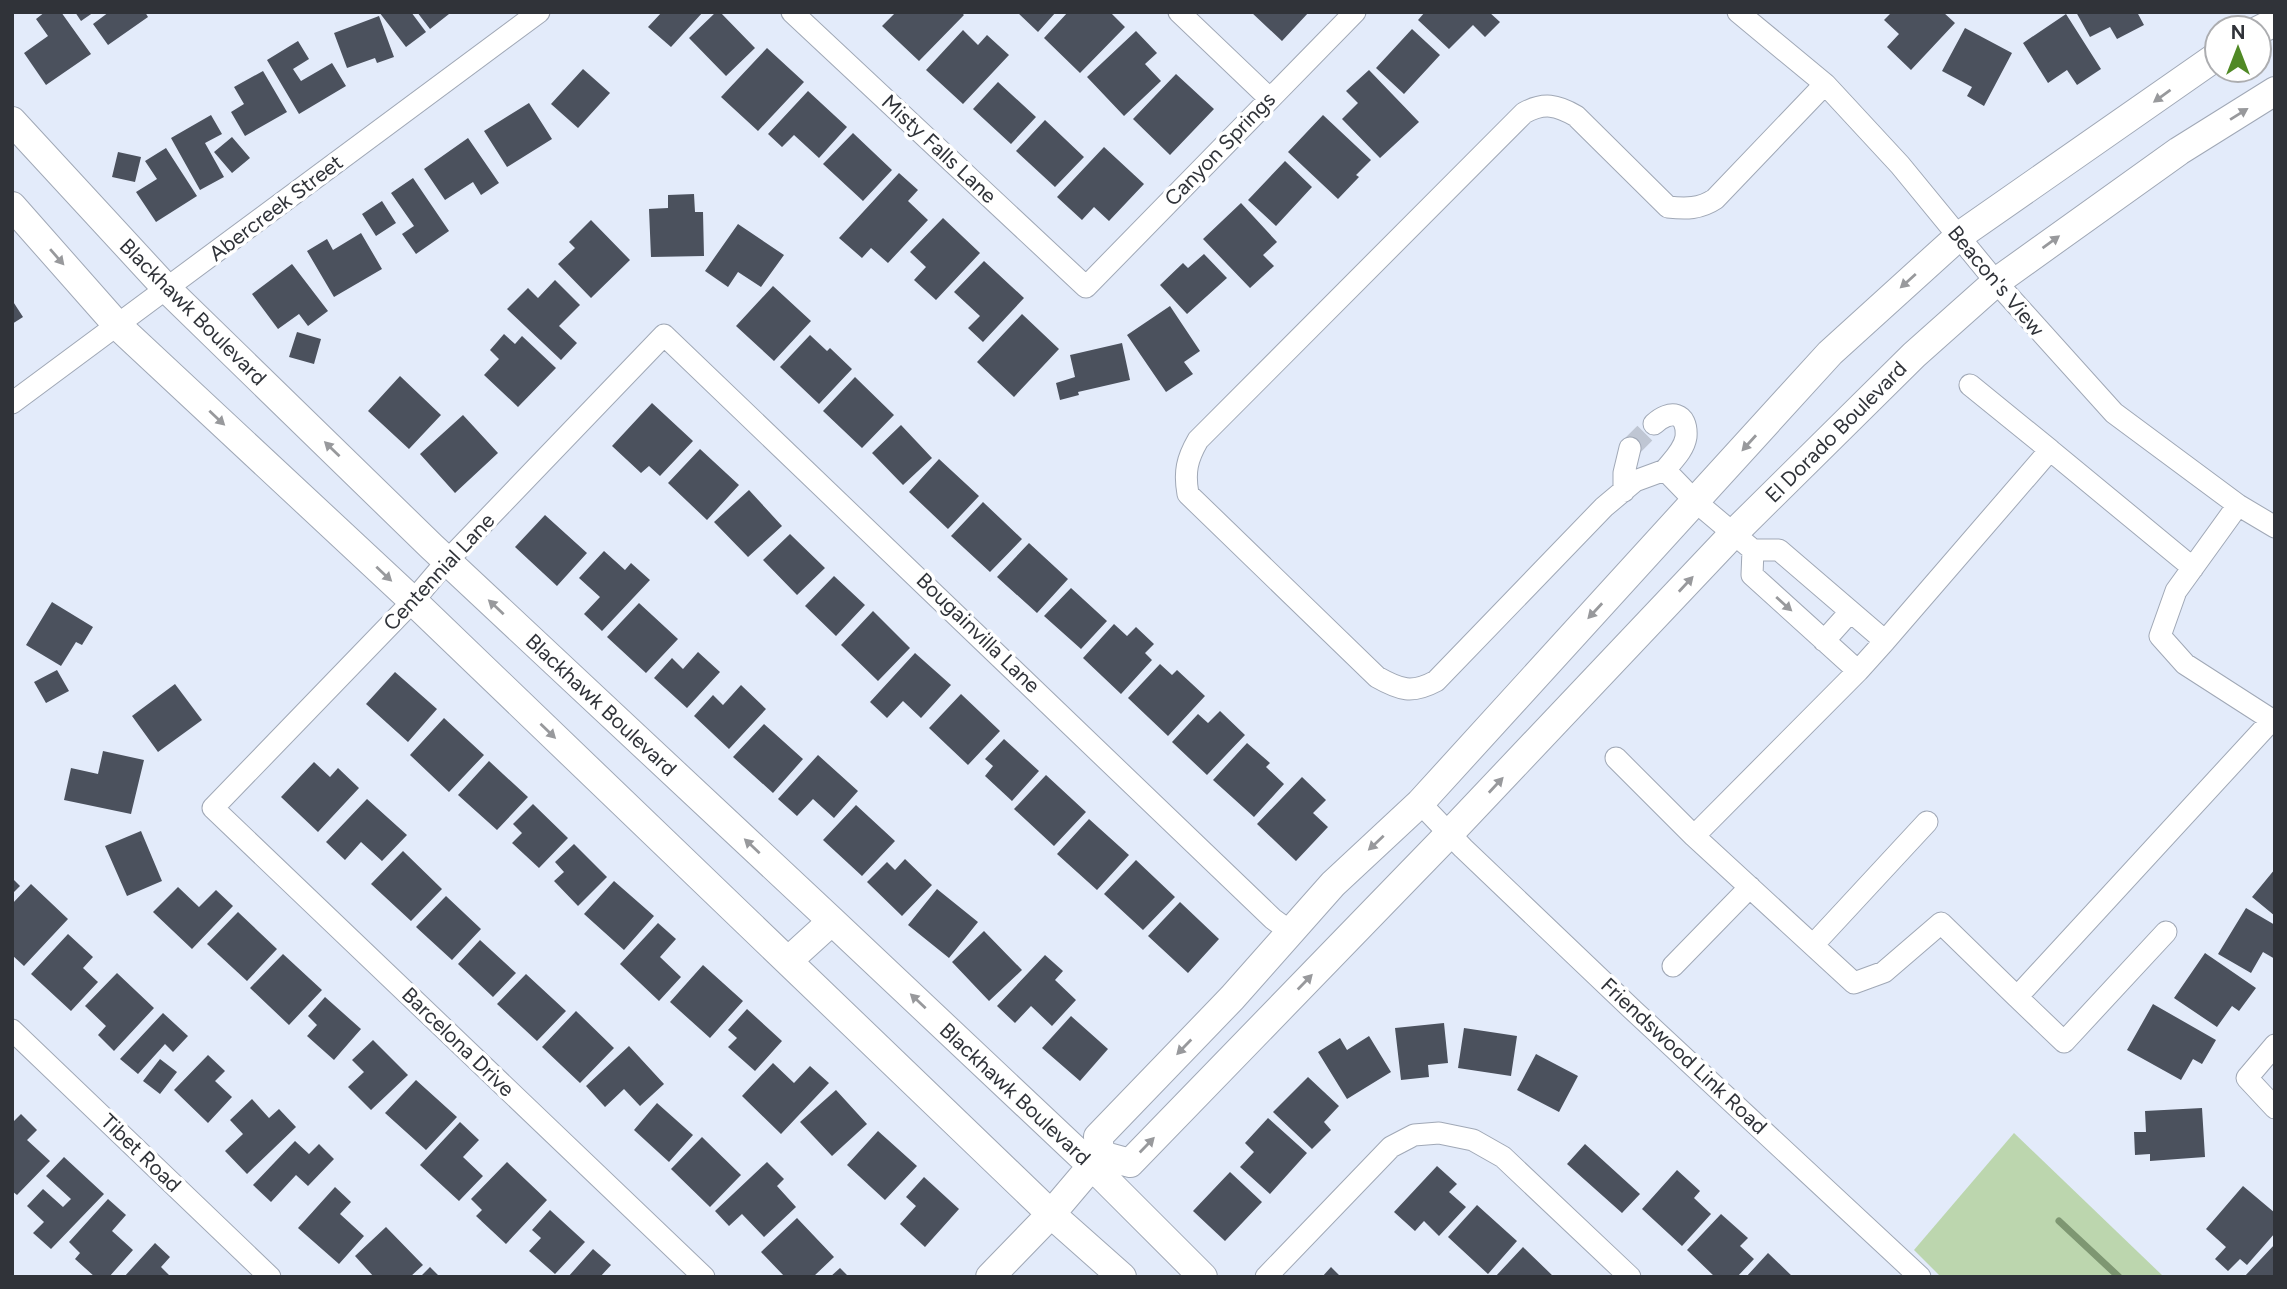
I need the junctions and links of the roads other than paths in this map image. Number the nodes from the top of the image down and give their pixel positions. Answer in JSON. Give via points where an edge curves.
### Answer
{"nodes":[{"id":1,"x":539,"y":12,"type":"edge"},
{"id":2,"x":792,"y":12,"type":"edge"},
{"id":3,"x":1179,"y":12,"type":"edge"},
{"id":4,"x":1355,"y":12,"type":"edge"},
{"id":5,"x":1750,"y":15,"type":"edge"},
{"id":6,"x":2203,"y":66,"type":"edge"},
{"id":7,"x":1825,"y":84,"type":"junction"},
{"id":8,"x":2275,"y":91,"type":"edge"},
{"id":9,"x":1269,"y":98,"type":"junction"},
{"id":10,"x":12,"y":121,"type":"edge"},
{"id":11,"x":12,"y":206,"type":"edge"},
{"id":12,"x":1959,"y":236,"type":"junction"},
{"id":13,"x":1996,"y":282,"type":"junction"},
{"id":14,"x":1086,"y":287,"type":"joint"},
{"id":15,"x":167,"y":289,"type":"junction"},
{"id":16,"x":118,"y":326,"type":"junction"},
{"id":17,"x":664,"y":335,"type":"joint"},
{"id":18,"x":1969,"y":384,"type":"dead end"},
{"id":19,"x":12,"y":403,"type":"edge"},
{"id":20,"x":1654,"y":424,"type":"tunnel mouth"},
{"id":21,"x":1630,"y":448,"type":"tunnel mouth"},
{"id":22,"x":2050,"y":450,"type":"junction"},
{"id":23,"x":1665,"y":470,"type":"junction"},
{"id":24,"x":1624,"y":491,"type":"junction"},
{"id":25,"x":1696,"y":502,"type":"junction"},
{"id":26,"x":2238,"y":505,"type":"junction"},
{"id":27,"x":2275,"y":527,"type":"edge"},
{"id":28,"x":1743,"y":542,"type":"junction"},
{"id":29,"x":447,"y":561,"type":"junction"},
{"id":30,"x":2193,"y":568,"type":"junction"},
{"id":31,"x":413,"y":601,"type":"junction"},
{"id":32,"x":1850,"y":612,"type":"junction"},
{"id":33,"x":1824,"y":641,"type":"junction"},
{"id":34,"x":1885,"y":641,"type":"junction"},
{"id":35,"x":1858,"y":671,"type":"junction"},
{"id":36,"x":1616,"y":758,"type":"dead end"},
{"id":37,"x":1420,"y":803,"type":"junction"},
{"id":38,"x":213,"y":808,"type":"joint"},
{"id":39,"x":1927,"y":822,"type":"dead end"},
{"id":40,"x":1449,"y":834,"type":"junction"},
{"id":41,"x":1694,"y":836,"type":"junction"},
{"id":42,"x":1750,"y":887,"type":"junction"},
{"id":43,"x":832,"y":921,"type":"junction"},
{"id":44,"x":1291,"y":932,"type":"junction"},
{"id":45,"x":2166,"y":932,"type":"dead end"},
{"id":46,"x":1813,"y":945,"type":"junction"},
{"id":47,"x":788,"y":961,"type":"junction"},
{"id":48,"x":1673,"y":966,"type":"dead end"},
{"id":49,"x":2017,"y":997,"type":"junction"},
{"id":50,"x":12,"y":1030,"type":"edge"},
{"id":51,"x":2275,"y":1045,"type":"edge"},
{"id":52,"x":2275,"y":1108,"type":"edge"},
{"id":53,"x":1097,"y":1161,"type":"junction"},
{"id":54,"x":1051,"y":1214,"type":"junction"},
{"id":55,"x":270,"y":1277,"type":"edge"},
{"id":56,"x":704,"y":1277,"type":"edge"},
{"id":57,"x":990,"y":1277,"type":"edge"},
{"id":58,"x":1122,"y":1277,"type":"edge"},
{"id":59,"x":1203,"y":1277,"type":"edge"},
{"id":60,"x":1266,"y":1277,"type":"edge"},
{"id":61,"x":1630,"y":1277,"type":"edge"},
{"id":62,"x":1920,"y":1277,"type":"edge"}],
"edges":[{"from":1,"to":15,"type":"street","name":"Abercreek Street"},
{"from":2,"to":14,"type":"street","name":"Misty Falls Lane"},
{"from":3,"to":9,"type":"street"},
{"from":4,"to":9,"type":"street","name":"Canyon Springs"},
{"from":5,"to":7,"type":"street","name":"Beacon's View"},
{"from":6,"to":12,"type":"main road","one_way":true},
{"from":7,"to":12,"type":"street","name":"Beacon's View"},
{"from":7,"to":24,"type":"street","via":[[1716,199],[1687,209],[1668,207],[1576,116],[1551,105],[1524,113],[1198,440],[1187,460],[1185,478],[1188,494],[1377,677],[1407,690],[1436,681]]},
{"from":13,"to":8,"type":"main road","name":"El Dorado Boulevard","one_way":true,"via":[[2179,151]]},
{"from":9,"to":14,"type":"street","name":"Canyon Springs"},
{"from":10,"to":15,"type":"main road","name":"Blackhawk Boulevard"},
{"from":11,"to":16,"type":"main road","one_way":true},
{"from":12,"to":13,"type":"street","name":"Beacon's View"},
{"from":12,"to":25,"type":"main road","one_way":true,"via":[[1830,353]]},
{"from":13,"to":26,"type":"street","name":"Beacon's View","via":[[2114,413]]},
{"from":13,"to":28,"type":"main road","name":"El Dorado Boulevard","via":[[1896,372]]},
{"from":15,"to":16,"type":"street","name":"Abercreek Street"},
{"from":29,"to":15,"type":"main road","name":"Blackhawk Boulevard","one_way":true},
{"from":16,"to":19,"type":"street","name":"Abercreek Street"},
{"from":16,"to":31,"type":"main road","one_way":true},
{"from":17,"to":29,"type":"street","name":"Centennial Lane"},
{"from":17,"to":44,"type":"street","name":"Bougainvilla Lane"},
{"from":18,"to":22,"type":"street"},
{"from":20,"to":23,"type":"street","via":[[1671,414],[1679,416],[1684,425],[1682,450]]},
{"from":21,"to":24,"type":"street"},
{"from":22,"to":30,"type":"street"},
{"from":22,"to":34,"type":"street"},
{"from":23,"to":24,"type":"street","via":[[1635,481]]},
{"from":23,"to":25,"type":"street"},
{"from":25,"to":28,"type":"street"},
{"from":25,"to":37,"type":"main road","one_way":true},
{"from":26,"to":27,"type":"street","name":"Beacon's View"},
{"from":26,"to":30,"type":"street"},
{"from":28,"to":32,"type":"street","via":[[1779,550]]},
{"from":28,"to":33,"type":"street","one_way":true,"via":[[1752,575]]},
{"from":40,"to":28,"type":"main road","name":"El Dorado Boulevard","one_way":true},
{"from":29,"to":31,"type":"street","name":"Centennial Lane"},
{"from":43,"to":29,"type":"main road","name":"Blackhawk Boulevard","one_way":true},
{"from":30,"to":49,"type":"street","via":[[2176,591],[2160,636],[2185,664],[2272,720]]},
{"from":31,"to":38,"type":"street","name":"Centennial Lane"},
{"from":31,"to":47,"type":"main road","one_way":true},
{"from":32,"to":33,"type":"street"},
{"from":32,"to":34,"type":"street"},
{"from":33,"to":35,"type":"street"},
{"from":34,"to":35,"type":"street"},
{"from":35,"to":41,"type":"street"},
{"from":36,"to":41,"type":"street"},
{"from":37,"to":40,"type":"street","name":"Friendswood Link Road"},
{"from":37,"to":44,"type":"main road","one_way":true,"via":[[1333,884]]},
{"from":38,"to":56,"type":"street","name":"Barcelona Drive"},
{"from":39,"to":46,"type":"street"},
{"from":53,"to":40,"type":"main road","one_way":true,"via":[[1130,1163]]},
{"from":40,"to":62,"type":"street","name":"Friendswood Link Road"},
{"from":41,"to":42,"type":"street"},
{"from":42,"to":46,"type":"street"},
{"from":42,"to":48,"type":"street"},
{"from":43,"to":47,"type":"main road"},
{"from":53,"to":43,"type":"main road","name":"Blackhawk Boulevard","one_way":true},
{"from":44,"to":53,"type":"main road","one_way":true,"via":[[1098,1137]]},
{"from":45,"to":49,"type":"street","via":[[2064,1042]]},
{"from":46,"to":49,"type":"street","via":[[1854,983],[1884,972],[1941,923]]},
{"from":47,"to":54,"type":"main road"},
{"from":50,"to":55,"type":"street","name":"Tibet Road"},
{"from":51,"to":52,"type":"street","via":[[2247,1078]]},
{"from":53,"to":54,"type":"main road"},
{"from":53,"to":59,"type":"main road","name":"Blackhawk Boulevard"},
{"from":54,"to":57,"type":"main road"},
{"from":54,"to":58,"type":"main road"},
{"from":60,"to":61,"type":"street","via":[[1391,1147],[1414,1135],[1439,1133],[1474,1140],[1503,1157]]}]}
